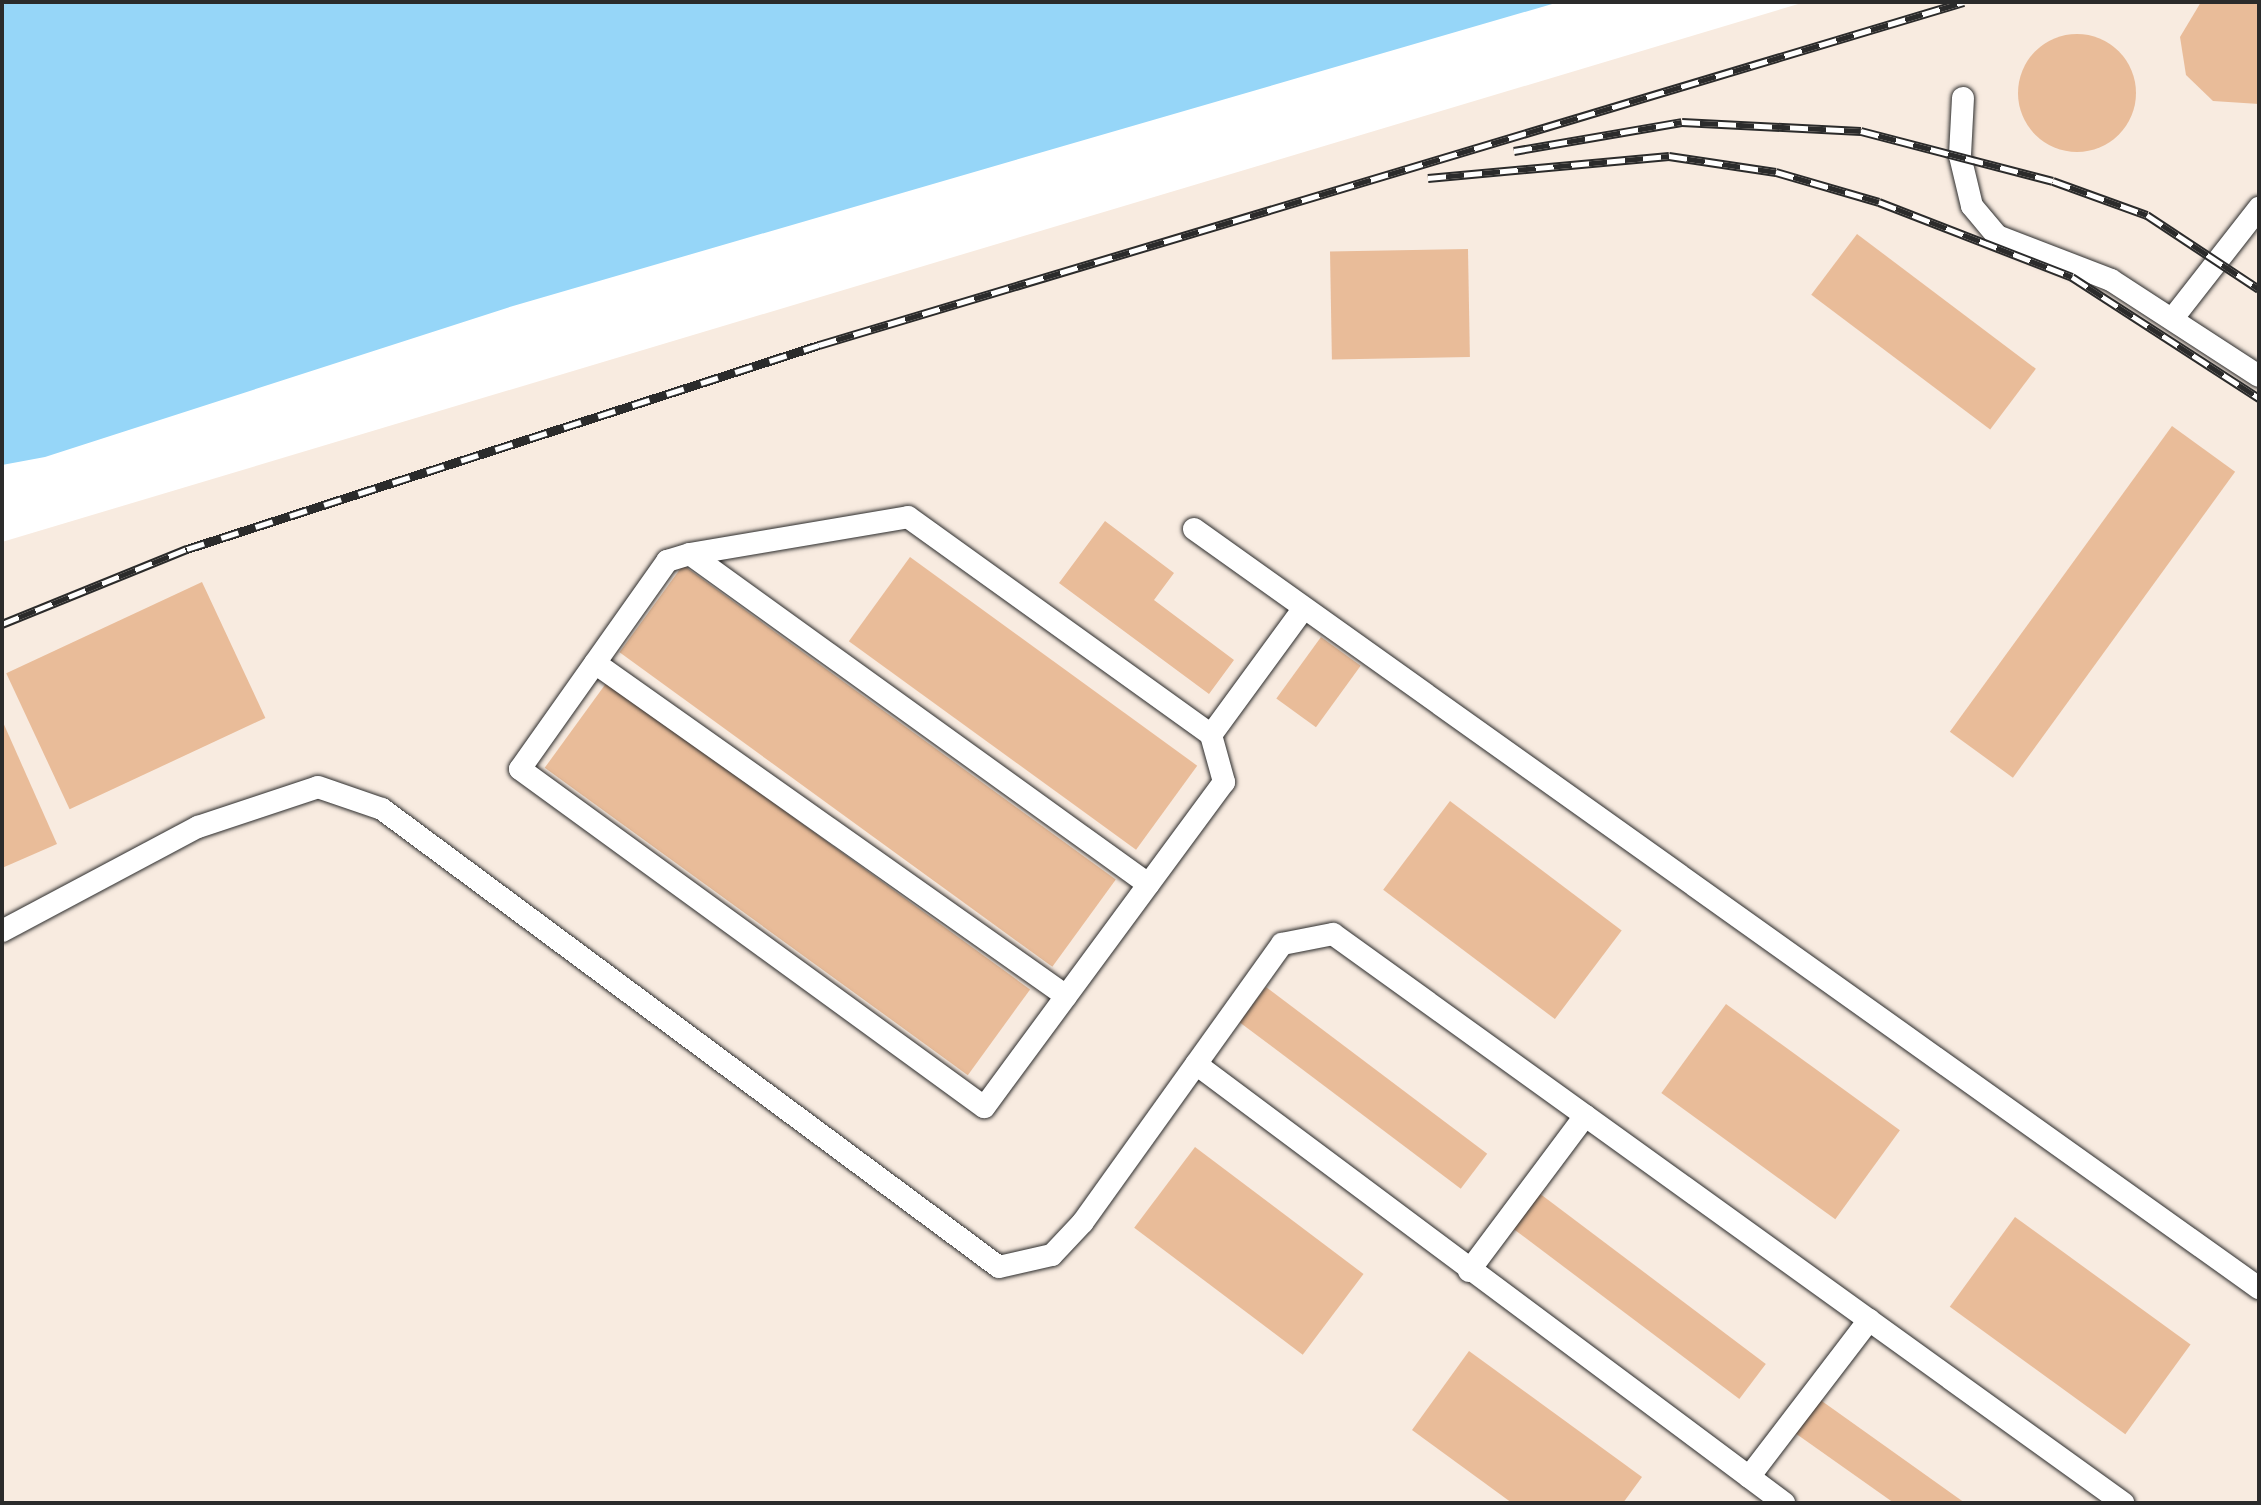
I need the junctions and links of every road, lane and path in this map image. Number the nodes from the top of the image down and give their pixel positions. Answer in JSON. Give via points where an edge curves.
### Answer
{"nodes":[{"id":1,"x":1963,"y":98,"type":"dead end"},
{"id":2,"x":2259,"y":208,"type":"edge"},
{"id":3,"x":2173,"y":318,"type":"junction"},
{"id":4,"x":2259,"y":376,"type":"edge"},
{"id":5,"x":1194,"y":529,"type":"dead end"},
{"id":6,"x":690,"y":554,"type":"junction"},
{"id":7,"x":1304,"y":608,"type":"junction"},
{"id":8,"x":595,"y":663,"type":"junction"},
{"id":9,"x":1211,"y":735,"type":"junction"},
{"id":10,"x":1148,"y":884,"type":"junction"},
{"id":11,"x":2,"y":931,"type":"edge"},
{"id":12,"x":1066,"y":996,"type":"junction"},
{"id":13,"x":1196,"y":1064,"type":"junction"},
{"id":14,"x":1585,"y":1116,"type":"junction"},
{"id":15,"x":1469,"y":1271,"type":"junction"},
{"id":16,"x":2259,"y":1288,"type":"edge"},
{"id":17,"x":1869,"y":1320,"type":"junction"},
{"id":18,"x":1749,"y":1477,"type":"junction"},
{"id":19,"x":1784,"y":1503,"type":"edge"},
{"id":20,"x":2123,"y":1503,"type":"edge"}],
"edges":[{"from":1,"to":3,"type":"lane","via":[[1960,156],[1969,194],[1997,236],[2111,280]]},
{"from":2,"to":3,"type":"lane"},
{"from":3,"to":4,"type":"lane"},
{"from":5,"to":7,"type":"lane"},
{"from":6,"to":8,"type":"lane","via":[[667,561]]},
{"from":6,"to":9,"type":"lane","via":[[908,517]]},
{"from":6,"to":10,"type":"lane"},
{"from":7,"to":9,"type":"lane"},
{"from":7,"to":16,"type":"lane"},
{"from":8,"to":12,"type":"lane"},
{"from":8,"to":12,"type":"lane","via":[[520,769],[984,1107]]},
{"from":9,"to":10,"type":"lane","via":[[1224,782]]},
{"from":10,"to":12,"type":"lane"},
{"from":11,"to":13,"type":"lane","via":[[198,827],[318,787],[382,809],[999,1267],[1052,1255]]},
{"from":13,"to":14,"type":"lane","via":[[1282,944],[1333,934]]},
{"from":13,"to":15,"type":"lane"},
{"from":14,"to":15,"type":"lane"},
{"from":14,"to":17,"type":"lane"},
{"from":15,"to":18,"type":"lane"},
{"from":17,"to":18,"type":"lane"},
{"from":17,"to":20,"type":"lane"},
{"from":18,"to":19,"type":"lane"}]}
